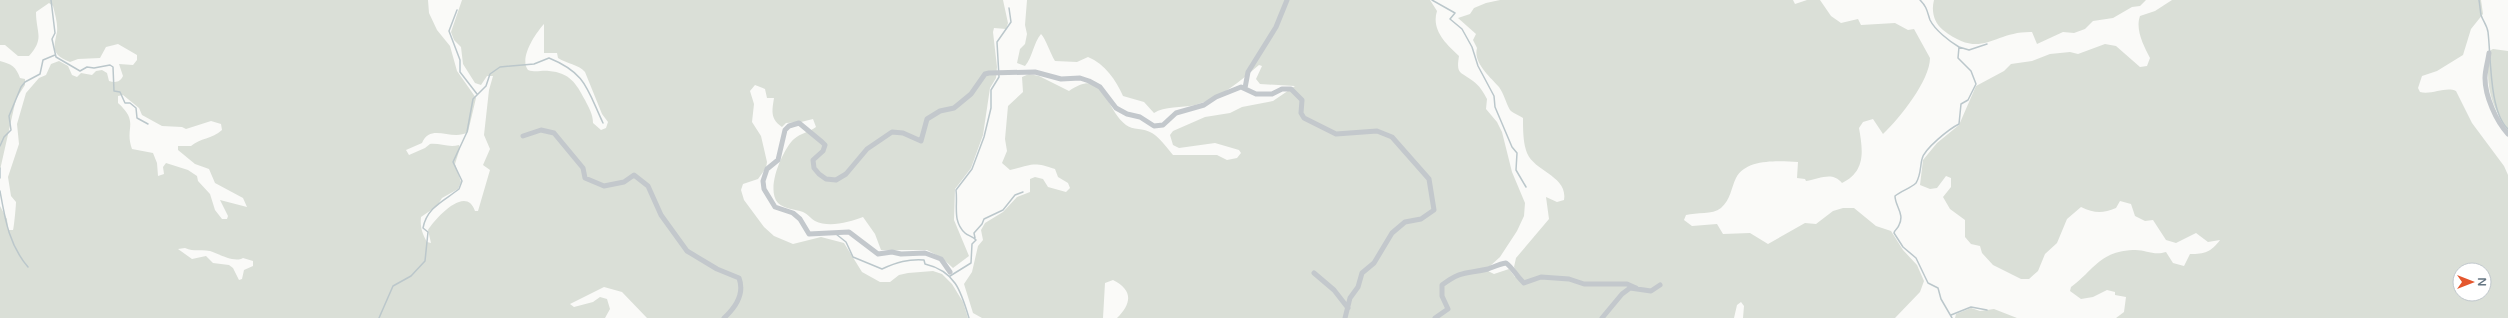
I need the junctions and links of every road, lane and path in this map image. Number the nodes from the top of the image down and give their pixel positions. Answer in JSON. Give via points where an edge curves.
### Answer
{"nodes":[{"id":1,"x":1287,"y":0,"type":"edge"},
{"id":2,"x":2489,"y":53,"type":"dead end"},
{"id":3,"x":1244,"y":88,"type":"junction"},
{"id":4,"x":2508,"y":134,"type":"edge"},
{"id":5,"x":524,"y":136,"type":"dead end"},
{"id":6,"x":950,"y":272,"type":"dead end"},
{"id":7,"x":1314,"y":273,"type":"dead end"},
{"id":8,"x":1660,"y":285,"type":"dead end"},
{"id":9,"x":1636,"y":288,"type":"junction"},
{"id":10,"x":1348,"y":308,"type":"junction"},
{"id":11,"x":724,"y":318,"type":"edge"},
{"id":12,"x":1345,"y":318,"type":"edge"},
{"id":13,"x":1436,"y":318,"type":"edge"},
{"id":14,"x":1602,"y":318,"type":"edge"}],
"edges":[{"from":1,"to":3,"type":"street","via":[[1276,27],[1248,72]]},
{"from":2,"to":4,"type":"street","via":[[2485,78],[2487,89],[2497,117]]},
{"from":3,"to":6,"type":"street","via":[[1219,95],[1204,105],[1176,113],[1164,125],[1154,126],[1140,117],[1116,108],[1100,87],[1080,78],[1061,79],[1035,72],[989,73],[985,74],[971,94],[954,108],[940,111],[927,119],[921,141],[903,133],[892,132],[867,149],[842,178],[831,180],[819,174],[814,168],[813,160],[823,151],[825,145],[799,123],[785,130],[778,160],[767,169],[763,181],[764,189],[775,207],[797,216],[809,234],[849,232],[878,254],[925,253],[942,260]]},
{"from":3,"to":10,"type":"street","via":[[1256,94],[1272,94],[1282,89],[1291,89],[1302,100],[1301,113],[1304,118],[1332,133],[1386,133],[1429,179],[1434,210],[1421,219],[1405,222],[1396,228],[1374,263],[1362,273]]},
{"from":5,"to":11,"type":"street","via":[[541,130],[554,132],[583,168],[585,178],[604,186],[624,182],[634,175],[645,182],[661,216],[687,251],[717,269],[739,278],[739,298]]},
{"from":7,"to":10,"type":"street","via":[[1334,290]]},
{"from":8,"to":9,"type":"street","via":[[1651,292]]},
{"from":9,"to":13,"type":"street","via":[[1627,284],[1584,284],[1569,279],[1541,277],[1524,283],[1506,263],[1498,264],[1487,269],[1457,274],[1442,285],[1442,296],[1448,309]]},
{"from":9,"to":14,"type":"street","via":[[1630,288],[1622,294]]},
{"from":10,"to":12,"type":"street"}]}
